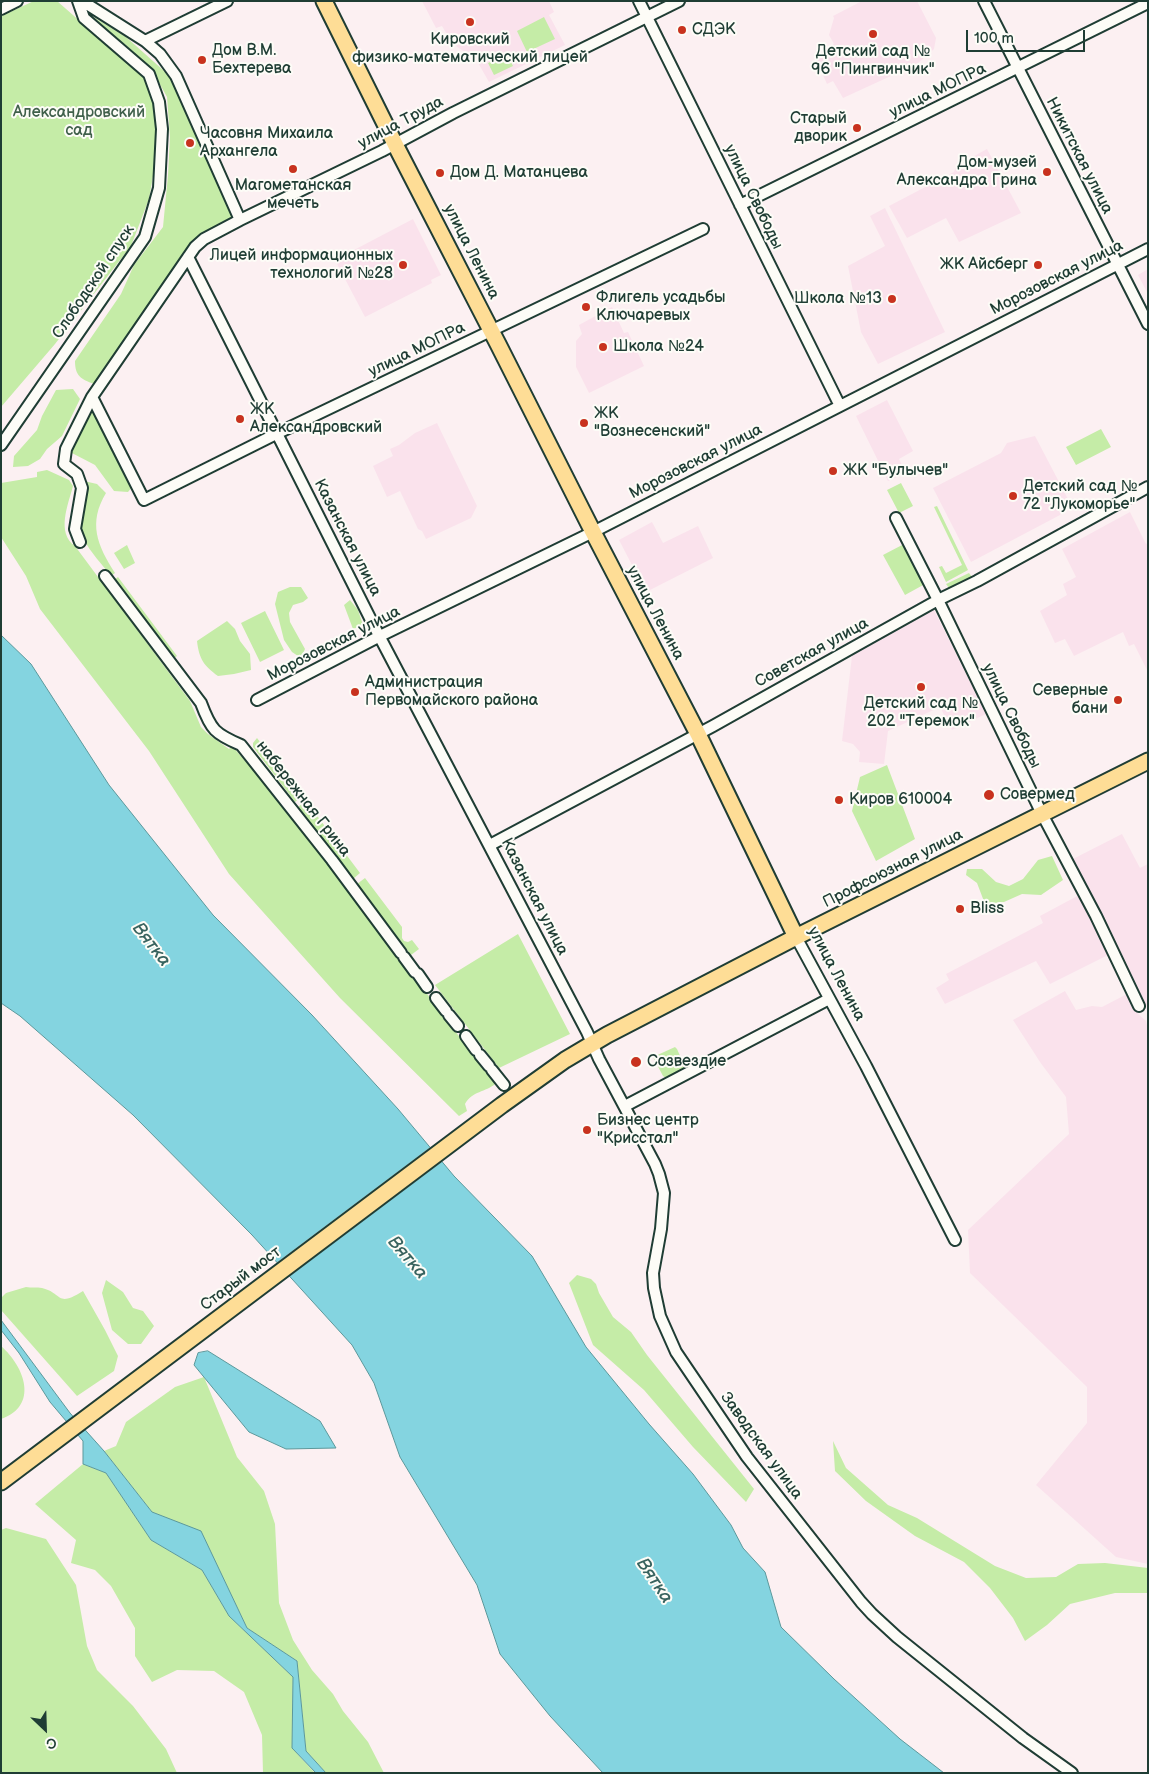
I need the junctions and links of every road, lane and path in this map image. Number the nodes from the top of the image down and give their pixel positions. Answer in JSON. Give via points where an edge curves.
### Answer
{"nodes":[{"id":1,"x":16,"y":1,"type":"edge"},
{"id":2,"x":78,"y":1,"type":"edge"},
{"id":3,"x":82,"y":1,"type":"edge"},
{"id":4,"x":227,"y":1,"type":"edge"},
{"id":5,"x":324,"y":1,"type":"edge"},
{"id":6,"x":639,"y":1,"type":"edge"},
{"id":7,"x":679,"y":1,"type":"edge"},
{"id":8,"x":984,"y":1,"type":"edge"},
{"id":9,"x":1148,"y":3,"type":"edge"},
{"id":10,"x":1,"y":8,"type":"edge"},
{"id":11,"x":647,"y":18,"type":"junction"},
{"id":12,"x":146,"y":41,"type":"junction"},
{"id":13,"x":1017,"y":69,"type":"junction"},
{"id":14,"x":395,"y":144,"type":"junction"},
{"id":15,"x":740,"y":205,"type":"junction"},
{"id":16,"x":240,"y":220,"type":"junction"},
{"id":17,"x":703,"y":229,"type":"dead end"},
{"id":18,"x":1148,"y":249,"type":"edge"},
{"id":19,"x":188,"y":257,"type":"junction"},
{"id":20,"x":1118,"y":264,"type":"junction"},
{"id":21,"x":1148,"y":324,"type":"edge"},
{"id":22,"x":492,"y":331,"type":"junction"},
{"id":23,"x":92,"y":397,"type":"junction"},
{"id":24,"x":840,"y":406,"type":"junction"},
{"id":25,"x":278,"y":434,"type":"junction"},
{"id":26,"x":1,"y":445,"type":"edge"},
{"id":27,"x":1148,"y":487,"type":"edge"},
{"id":28,"x":896,"y":518,"type":"dead end"},
{"id":29,"x":592,"y":532,"type":"junction"},
{"id":30,"x":80,"y":542,"type":"dead end"},
{"id":31,"x":105,"y":576,"type":"dead end"},
{"id":32,"x":938,"y":600,"type":"junction"},
{"id":33,"x":380,"y":636,"type":"junction"},
{"id":34,"x":257,"y":700,"type":"dead end"},
{"id":35,"x":698,"y":734,"type":"junction"},
{"id":36,"x":1148,"y":761,"type":"edge"},
{"id":37,"x":1042,"y":814,"type":"junction"},
{"id":38,"x":490,"y":845,"type":"junction"},
{"id":39,"x":796,"y":937,"type":"junction"},
{"id":40,"x":427,"y":987,"type":"dead end"},
{"id":41,"x":436,"y":998,"type":"dead end"},
{"id":42,"x":830,"y":999,"type":"junction"},
{"id":43,"x":1138,"y":1006,"type":"dead end"},
{"id":44,"x":458,"y":1026,"type":"dead end"},
{"id":45,"x":466,"y":1036,"type":"dead end"},
{"id":46,"x":591,"y":1044,"type":"junction"},
{"id":47,"x":504,"y":1085,"type":"dead end"},
{"id":48,"x":502,"y":1105,"type":"joint"},
{"id":49,"x":625,"y":1106,"type":"junction"},
{"id":50,"x":955,"y":1240,"type":"dead end"},
{"id":51,"x":1,"y":1482,"type":"edge"},
{"id":52,"x":1072,"y":1773,"type":"edge"}],
"edges":[{"from":1,"to":10,"type":"street"},
{"from":2,"to":26,"type":"street","name":"Слободской спуск","via":[[84,18],[149,74],[162,129],[159,188],[145,237]]},
{"from":3,"to":12,"type":"street"},
{"from":4,"to":12,"type":"street"},
{"from":5,"to":14,"type":"main road","name":"улица Ленина"},
{"from":6,"to":11,"type":"street","name":"улица Свободы"},
{"from":7,"to":11,"type":"street","name":"улица Труда"},
{"from":8,"to":13,"type":"street","name":"Никитская улица"},
{"from":9,"to":13,"type":"street","name":"улица МОПРа"},
{"from":11,"to":14,"type":"street","name":"улица Труда"},
{"from":11,"to":15,"type":"street","name":"улица Свободы"},
{"from":12,"to":16,"type":"street","via":[[176,76]]},
{"from":13,"to":15,"type":"street","name":"улица МОПРа"},
{"from":13,"to":20,"type":"street","name":"Никитская улица"},
{"from":14,"to":16,"type":"street","name":"улица Труда"},
{"from":14,"to":22,"type":"main road","name":"улица Ленина"},
{"from":15,"to":24,"type":"street","name":"улица Свободы"},
{"from":16,"to":19,"type":"street","name":"улица Труда","via":[[204,240]]},
{"from":17,"to":22,"type":"street","name":"улица МОПРа"},
{"from":18,"to":20,"type":"street","name":"Морозовская улица"},
{"from":19,"to":23,"type":"street","name":"улица Труда"},
{"from":19,"to":25,"type":"street","name":"Казанская улица"},
{"from":20,"to":21,"type":"street","name":"Никитская улица"},
{"from":20,"to":24,"type":"street","name":"Морозовская улица"},
{"from":22,"to":25,"type":"street","name":"улица МОПРа"},
{"from":22,"to":29,"type":"main road","name":"улица Ленина"},
{"from":23,"to":25,"type":"street","name":"улица МОПРа","via":[[144,500]]},
{"from":23,"to":30,"type":"street","via":[[66,449],[64,464],[77,474],[82,488],[75,530]]},
{"from":24,"to":29,"type":"street","name":"Морозовская улица"},
{"from":25,"to":33,"type":"street","name":"Казанская улица"},
{"from":27,"to":32,"type":"street","name":"Советская улица"},
{"from":28,"to":32,"type":"street","name":"улица Свободы"},
{"from":29,"to":33,"type":"street","name":"Морозовская улица"},
{"from":29,"to":35,"type":"main road","name":"улица Ленина"},
{"from":31,"to":40,"type":"street","name":"набережная Грина","via":[[201,703],[210,725],[221,736],[241,745]]},
{"from":32,"to":35,"type":"street","name":"Советская улица"},
{"from":32,"to":37,"type":"street","name":"улица Свободы"},
{"from":33,"to":34,"type":"street","name":"Морозовская улица"},
{"from":33,"to":38,"type":"street","name":"Казанская улица"},
{"from":35,"to":38,"type":"street","name":"Советская улица"},
{"from":35,"to":39,"type":"main road","name":"улица Ленина"},
{"from":36,"to":37,"type":"main road","name":"Профсоюзная улица"},
{"from":37,"to":39,"type":"main road","name":"Профсоюзная улица"},
{"from":37,"to":43,"type":"street","name":"улица Свободы","via":[[1096,916]]},
{"from":38,"to":46,"type":"street","name":"Казанская улица"},
{"from":39,"to":42,"type":"street","name":"улица Ленина"},
{"from":39,"to":46,"type":"main road","name":"Профсоюзная улица"},
{"from":41,"to":44,"type":"street"},
{"from":42,"to":49,"type":"street"},
{"from":42,"to":50,"type":"street","name":"улица Ленина"},
{"from":45,"to":47,"type":"street"},
{"from":46,"to":48,"type":"main road","name":"Профсоюзная улица"},
{"from":46,"to":49,"type":"street","name":"Заводская улица"},
{"from":48,"to":51,"type":"main road","name":"Старый мост"},
{"from":49,"to":52,"type":"street","name":"Заводская улица","via":[[662,1183],[664,1205],[653,1273],[654,1288],[660,1316],[679,1357],[747,1456],[860,1602],[897,1637]]}]}
